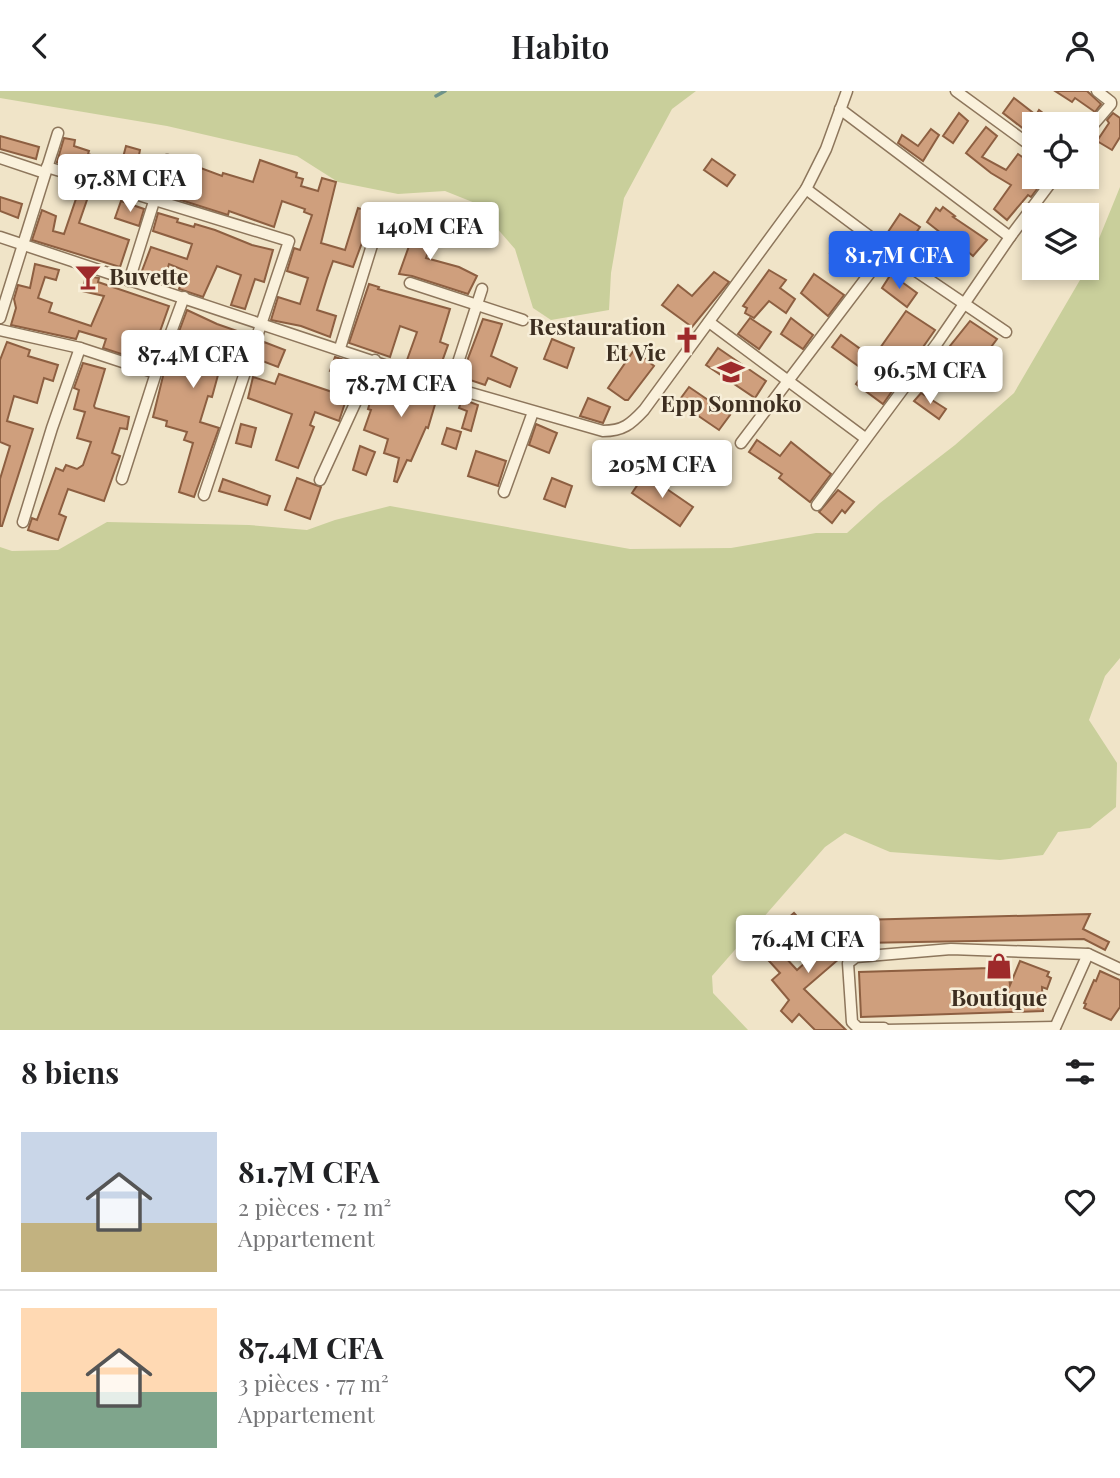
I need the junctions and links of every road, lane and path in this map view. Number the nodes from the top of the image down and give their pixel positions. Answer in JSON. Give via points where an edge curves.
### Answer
{"nodes":[{"id":1,"x":847,"y":91,"type":"edge"},
{"id":2,"x":956,"y":91,"type":"edge"},
{"id":3,"x":1097,"y":91,"type":"edge"},
{"id":4,"x":840,"y":109,"type":"junction"},
{"id":5,"x":1099,"y":118,"type":"edge"},
{"id":6,"x":58,"y":133,"type":"dead end"},
{"id":7,"x":1022,"y":139,"type":"edge"},
{"id":8,"x":0,"y":158,"type":"edge"},
{"id":9,"x":167,"y":160,"type":"dead end"},
{"id":10,"x":46,"y":170,"type":"junction"},
{"id":11,"x":806,"y":189,"type":"junction"},
{"id":12,"x":1046,"y":189,"type":"edge"},
{"id":13,"x":153,"y":199,"type":"junction"},
{"id":14,"x":383,"y":213,"type":"dead end"},
{"id":15,"x":0,"y":237,"type":"edge"},
{"id":16,"x":1010,"y":237,"type":"junction"},
{"id":17,"x":23,"y":244,"type":"junction"},
{"id":18,"x":888,"y":249,"type":"junction"},
{"id":19,"x":129,"y":281,"type":"junction"},
{"id":20,"x":410,"y":283,"type":"dead end"},
{"id":21,"x":482,"y":289,"type":"dead end"},
{"id":22,"x":184,"y":297,"type":"junction"},
{"id":23,"x":477,"y":305,"type":"junction"},
{"id":24,"x":964,"y":305,"type":"junction"},
{"id":25,"x":0,"y":318,"type":"edge"},
{"id":26,"x":523,"y":320,"type":"dead end"},
{"id":27,"x":709,"y":322,"type":"junction"},
{"id":28,"x":261,"y":323,"type":"junction"},
{"id":29,"x":0,"y":330,"type":"edge"},
{"id":30,"x":1006,"y":332,"type":"dead end"},
{"id":31,"x":80,"y":348,"type":"junction"},
{"id":32,"x":340,"y":348,"type":"junction"},
{"id":33,"x":375,"y":360,"type":"junction"},
{"id":34,"x":156,"y":373,"type":"junction"},
{"id":35,"x":788,"y":381,"type":"junction"},
{"id":36,"x":450,"y":387,"type":"junction"},
{"id":37,"x":533,"y":412,"type":"junction"},
{"id":38,"x":865,"y":438,"type":"junction"},
{"id":39,"x":741,"y":443,"type":"dead end"},
{"id":40,"x":122,"y":479,"type":"dead end"},
{"id":41,"x":320,"y":480,"type":"dead end"},
{"id":42,"x":504,"y":492,"type":"dead end"},
{"id":43,"x":204,"y":495,"type":"dead end"},
{"id":44,"x":817,"y":505,"type":"dead end"},
{"id":45,"x":23,"y":522,"type":"dead end"},
{"id":46,"x":1088,"y":954,"type":"junction"},
{"id":47,"x":1120,"y":969,"type":"edge"},
{"id":48,"x":884,"y":1029,"type":"edge"},
{"id":49,"x":958,"y":1029,"type":"edge"},
{"id":50,"x":1055,"y":1029,"type":"edge"}],
"edges":[{"from":1,"to":4,"type":"street"},
{"from":2,"to":7,"type":"street"},
{"from":3,"to":5,"type":"street","via":[[1111,102]]},
{"from":4,"to":11,"type":"street"},
{"from":4,"to":16,"type":"street"},
{"from":6,"to":10,"type":"street"},
{"from":8,"to":10,"type":"street"},
{"from":9,"to":13,"type":"street"},
{"from":10,"to":13,"type":"street"},
{"from":10,"to":17,"type":"street"},
{"from":11,"to":18,"type":"street"},
{"from":11,"to":27,"type":"street"},
{"from":12,"to":16,"type":"street"},
{"from":13,"to":19,"type":"street"},
{"from":13,"to":28,"type":"street","via":[[289,241]]},
{"from":14,"to":32,"type":"street"},
{"from":15,"to":17,"type":"street"},
{"from":16,"to":24,"type":"street"},
{"from":17,"to":19,"type":"street"},
{"from":17,"to":25,"type":"street"},
{"from":18,"to":24,"type":"street"},
{"from":18,"to":35,"type":"street"},
{"from":19,"to":22,"type":"street"},
{"from":20,"to":23,"type":"street"},
{"from":21,"to":23,"type":"street"},
{"from":22,"to":28,"type":"street"},
{"from":22,"to":34,"type":"street"},
{"from":23,"to":26,"type":"street"},
{"from":23,"to":36,"type":"street"},
{"from":24,"to":30,"type":"street"},
{"from":24,"to":38,"type":"street"},
{"from":27,"to":35,"type":"street"},
{"from":27,"to":37,"type":"street","via":[[631,425],[603,431]]},
{"from":28,"to":32,"type":"street"},
{"from":28,"to":43,"type":"street"},
{"from":29,"to":31,"type":"street"},
{"from":31,"to":34,"type":"street"},
{"from":31,"to":45,"type":"street"},
{"from":32,"to":33,"type":"street"},
{"from":33,"to":36,"type":"street"},
{"from":33,"to":41,"type":"street"},
{"from":34,"to":40,"type":"street"},
{"from":35,"to":38,"type":"street"},
{"from":35,"to":39,"type":"street"},
{"from":36,"to":37,"type":"street"},
{"from":37,"to":42,"type":"street"},
{"from":38,"to":44,"type":"street"},
{"from":46,"to":47,"type":"street"},
{"from":46,"to":48,"type":"street","via":[[951,949],[856,957],[848,963],[852,1022],[858,1028]]},
{"from":46,"to":50,"type":"street"},
{"from":48,"to":49,"type":"street"},
{"from":49,"to":50,"type":"street"}]}
